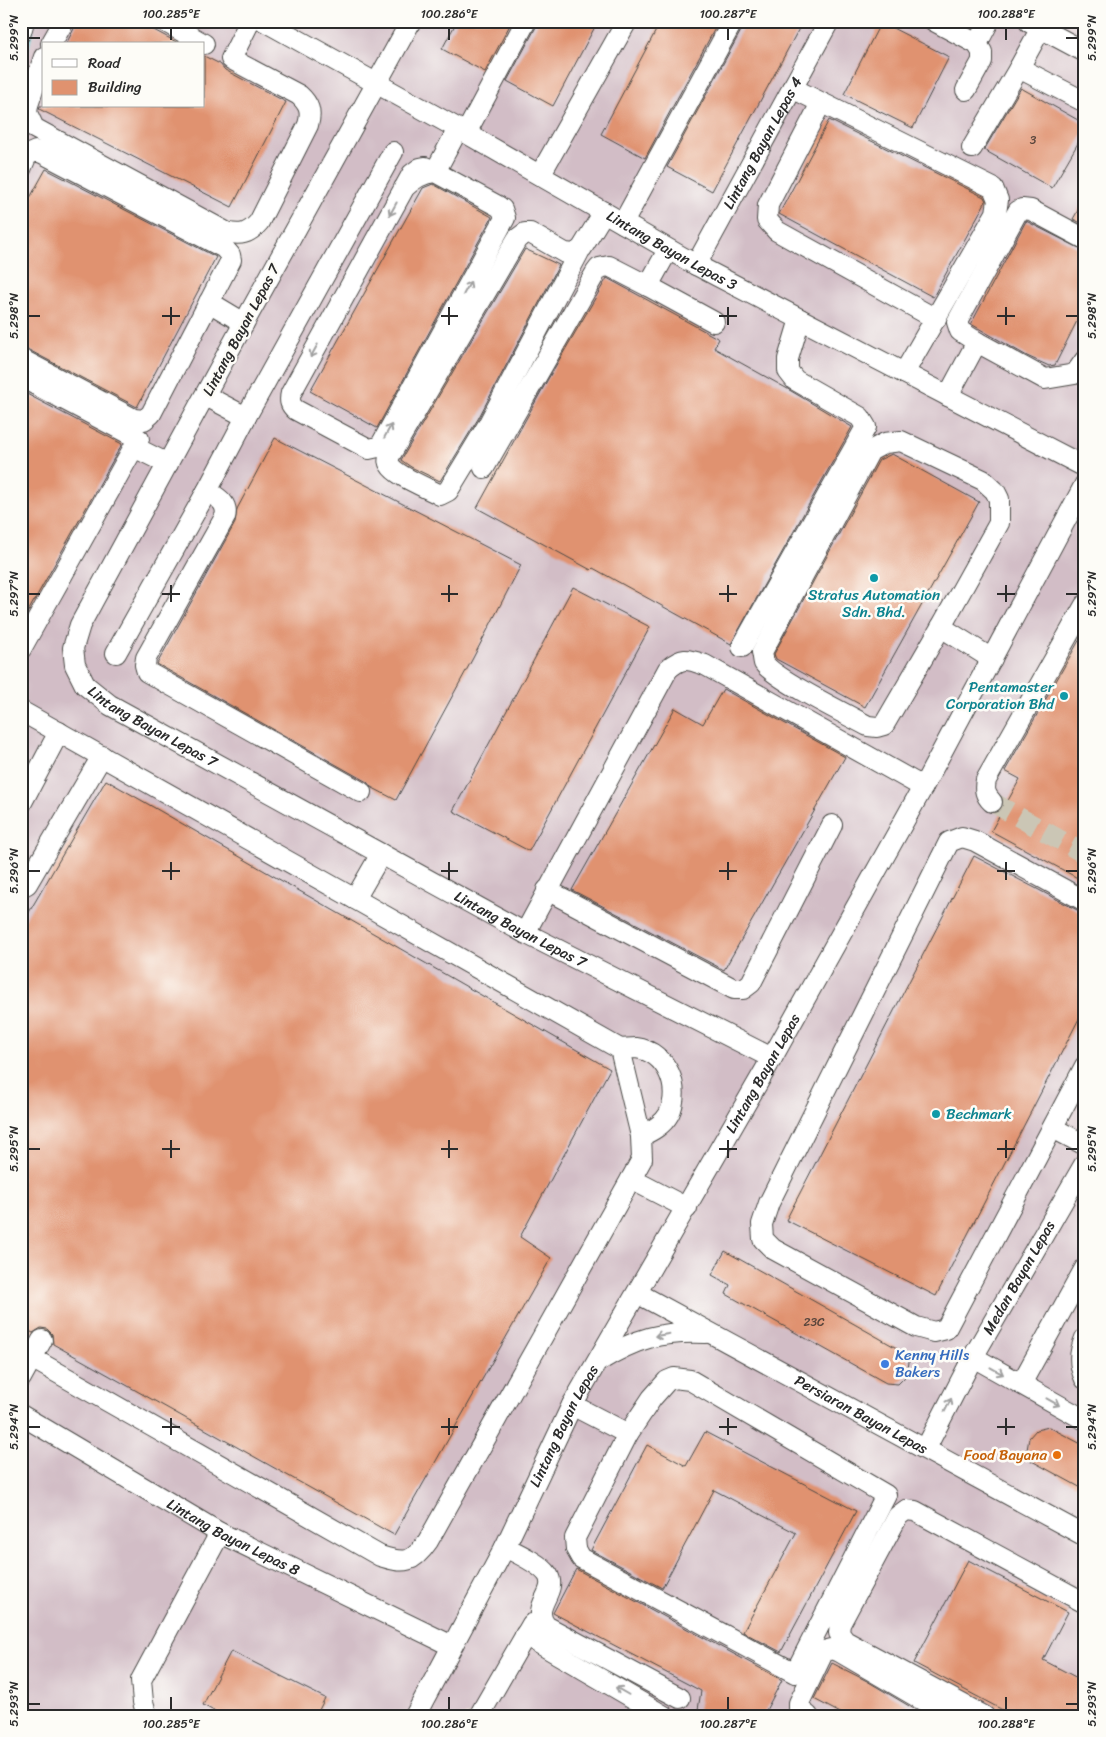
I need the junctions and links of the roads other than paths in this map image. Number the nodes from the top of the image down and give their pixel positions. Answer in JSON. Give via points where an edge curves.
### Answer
{"nodes":[{"id":1,"x":24,"y":21,"type":"edge"},
{"id":2,"x":64,"y":21,"type":"edge"},
{"id":3,"x":164,"y":21,"type":"edge"},
{"id":4,"x":250,"y":21,"type":"edge"},
{"id":5,"x":264,"y":21,"type":"edge"},
{"id":6,"x":411,"y":21,"type":"edge"},
{"id":7,"x":526,"y":21,"type":"edge"},
{"id":8,"x":627,"y":21,"type":"edge"},
{"id":9,"x":733,"y":21,"type":"edge"},
{"id":10,"x":829,"y":21,"type":"edge"},
{"id":11,"x":934,"y":21,"type":"edge"},
{"id":12,"x":989,"y":21,"type":"edge"},
{"id":13,"x":1035,"y":24,"type":"edge"},
{"id":14,"x":21,"y":32,"type":"edge"},
{"id":15,"x":53,"y":42,"type":"edge"},
{"id":16,"x":201,"y":42,"type":"edge"},
{"id":17,"x":977,"y":44,"type":"junction"},
{"id":18,"x":205,"y":45,"type":"edge"},
{"id":19,"x":1085,"y":52,"type":"edge"},
{"id":20,"x":231,"y":59,"type":"junction"},
{"id":21,"x":42,"y":64,"type":"edge"},
{"id":22,"x":1019,"y":68,"type":"junction"},
{"id":23,"x":376,"y":84,"type":"junction"},
{"id":24,"x":792,"y":88,"type":"junction"},
{"id":25,"x":966,"y":90,"type":"dead end"},
{"id":26,"x":1085,"y":102,"type":"edge"},
{"id":27,"x":821,"y":103,"type":"junction"},
{"id":28,"x":462,"y":131,"type":"junction"},
{"id":29,"x":972,"y":148,"type":"dead end"},
{"id":30,"x":393,"y":152,"type":"dead end"},
{"id":31,"x":21,"y":169,"type":"edge"},
{"id":32,"x":435,"y":172,"type":"junction"},
{"id":33,"x":540,"y":175,"type":"junction"},
{"id":34,"x":604,"y":212,"type":"junction"},
{"id":35,"x":623,"y":223,"type":"junction"},
{"id":36,"x":1085,"y":239,"type":"edge"},
{"id":37,"x":340,"y":248,"type":"junction"},
{"id":38,"x":668,"y":250,"type":"junction"},
{"id":39,"x":579,"y":252,"type":"junction"},
{"id":40,"x":364,"y":261,"type":"junction"},
{"id":41,"x":696,"y":265,"type":"junction"},
{"id":42,"x":648,"y":286,"type":"junction"},
{"id":43,"x":209,"y":302,"type":"junction"},
{"id":44,"x":800,"y":319,"type":"junction"},
{"id":45,"x":936,"y":319,"type":"junction"},
{"id":46,"x":714,"y":322,"type":"dead end"},
{"id":47,"x":244,"y":323,"type":"junction"},
{"id":48,"x":977,"y":342,"type":"junction"},
{"id":49,"x":21,"y":359,"type":"edge"},
{"id":50,"x":1085,"y":360,"type":"edge"},
{"id":51,"x":904,"y":373,"type":"junction"},
{"id":52,"x":21,"y":376,"type":"edge"},
{"id":53,"x":206,"y":396,"type":"junction"},
{"id":54,"x":948,"y":396,"type":"junction"},
{"id":55,"x":246,"y":417,"type":"junction"},
{"id":56,"x":134,"y":447,"type":"junction"},
{"id":57,"x":168,"y":464,"type":"junction"},
{"id":58,"x":1085,"y":467,"type":"edge"},
{"id":59,"x":484,"y":468,"type":"dead end"},
{"id":60,"x":1085,"y":484,"type":"edge"},
{"id":61,"x":207,"y":490,"type":"junction"},
{"id":62,"x":1085,"y":605,"type":"edge"},
{"id":63,"x":941,"y":627,"type":"junction"},
{"id":64,"x":742,"y":647,"type":"dead end"},
{"id":65,"x":21,"y":649,"type":"edge"},
{"id":66,"x":116,"y":653,"type":"dead end"},
{"id":67,"x":992,"y":659,"type":"junction"},
{"id":68,"x":23,"y":716,"type":"edge"},
{"id":69,"x":59,"y":732,"type":"junction"},
{"id":70,"x":102,"y":756,"type":"junction"},
{"id":71,"x":923,"y":787,"type":"junction"},
{"id":72,"x":362,"y":792,"type":"dead end"},
{"id":73,"x":992,"y":802,"type":"dead end"},
{"id":74,"x":21,"y":804,"type":"edge"},
{"id":75,"x":832,"y":825,"type":"dead end"},
{"id":76,"x":381,"y":854,"type":"junction"},
{"id":77,"x":21,"y":887,"type":"edge"},
{"id":78,"x":547,"y":890,"type":"junction"},
{"id":79,"x":354,"y":899,"type":"junction"},
{"id":80,"x":1085,"y":901,"type":"edge"},
{"id":81,"x":525,"y":933,"type":"junction"},
{"id":82,"x":620,"y":1049,"type":"junction"},
{"id":83,"x":772,"y":1058,"type":"junction"},
{"id":84,"x":1085,"y":1066,"type":"edge"},
{"id":85,"x":1053,"y":1128,"type":"junction"},
{"id":86,"x":642,"y":1136,"type":"junction"},
{"id":87,"x":1085,"y":1145,"type":"edge"},
{"id":88,"x":1085,"y":1163,"type":"edge"},
{"id":89,"x":631,"y":1179,"type":"junction"},
{"id":90,"x":687,"y":1208,"type":"junction"},
{"id":91,"x":1085,"y":1268,"type":"edge"},
{"id":92,"x":637,"y":1293,"type":"junction"},
{"id":93,"x":710,"y":1334,"type":"junction"},
{"id":94,"x":1085,"y":1338,"type":"edge"},
{"id":95,"x":32,"y":1350,"type":"edge"},
{"id":96,"x":973,"y":1357,"type":"junction"},
{"id":97,"x":596,"y":1363,"type":"junction"},
{"id":98,"x":21,"y":1378,"type":"edge"},
{"id":99,"x":1085,"y":1379,"type":"edge"},
{"id":100,"x":1021,"y":1384,"type":"junction"},
{"id":101,"x":572,"y":1405,"type":"junction"},
{"id":102,"x":21,"y":1415,"type":"edge"},
{"id":103,"x":1085,"y":1420,"type":"edge"},
{"id":104,"x":628,"y":1434,"type":"junction"},
{"id":105,"x":926,"y":1448,"type":"junction"},
{"id":106,"x":220,"y":1533,"type":"junction"},
{"id":107,"x":1085,"y":1536,"type":"edge"},
{"id":108,"x":505,"y":1547,"type":"junction"},
{"id":109,"x":1085,"y":1602,"type":"edge"},
{"id":110,"x":541,"y":1619,"type":"junction"},
{"id":111,"x":525,"y":1635,"type":"junction"},
{"id":112,"x":452,"y":1646,"type":"junction"},
{"id":113,"x":680,"y":1698,"type":"dead end"},
{"id":114,"x":147,"y":1716,"type":"edge"},
{"id":115,"x":415,"y":1716,"type":"edge"},
{"id":116,"x":479,"y":1716,"type":"edge"},
{"id":117,"x":664,"y":1716,"type":"edge"},
{"id":118,"x":808,"y":1716,"type":"edge"},
{"id":119,"x":950,"y":1716,"type":"edge"},
{"id":120,"x":984,"y":1716,"type":"edge"}],
"edges":[{"from":1,"to":14,"type":"street"},
{"from":2,"to":15,"type":"street"},
{"from":3,"to":16,"type":"street"},
{"from":4,"to":20,"type":"street"},
{"from":5,"to":23,"type":"street","name":"Lintang Bayan Lepas 3"},
{"from":6,"to":23,"type":"street","name":"Lintang Bayan Lepas 7"},
{"from":7,"to":28,"type":"street"},
{"from":8,"to":33,"type":"street"},
{"from":9,"to":35,"type":"street"},
{"from":10,"to":24,"type":"street","name":"Lintang Bayan Lepas 4"},
{"from":11,"to":17,"type":"street"},
{"from":12,"to":17,"type":"street"},
{"from":13,"to":19,"type":"street"},
{"from":13,"to":22,"type":"street"},
{"from":17,"to":25,"type":"street","via":[[983,56]]},
{"from":18,"to":20,"type":"street"},
{"from":20,"to":21,"type":"street","via":[[299,95],[309,108],[310,117],[259,222],[244,234],[235,235],[34,128],[27,113]]},
{"from":22,"to":26,"type":"street"},
{"from":22,"to":29,"type":"street"},
{"from":23,"to":28,"type":"street","name":"Lintang Bayan Lepas 3"},
{"from":23,"to":47,"type":"street","name":"Lintang Bayan Lepas 7"},
{"from":24,"to":27,"type":"street"},
{"from":24,"to":41,"type":"street","name":"Lintang Bayan Lepas 4"},
{"from":27,"to":45,"type":"street","via":[[768,205],[767,220],[777,231]]},
{"from":27,"to":45,"type":"street","via":[[993,188],[998,200],[996,213]]},
{"from":28,"to":32,"type":"street"},
{"from":28,"to":33,"type":"street","name":"Lintang Bayan Lepas 3"},
{"from":30,"to":37,"type":"street"},
{"from":31,"to":43,"type":"street","via":[[27,155],[36,151],[42,153],[224,248],[231,260]]},
{"from":32,"to":40,"type":"street","one_way":true,"via":[[425,167],[416,170]]},
{"from":40,"to":32,"type":"street","one_way":true,"via":[[289,398],[296,410],[369,449],[382,443],[504,218],[498,206]]},
{"from":33,"to":34,"type":"street","name":"Lintang Bayan Lepas 3"},
{"from":34,"to":35,"type":"street","name":"Lintang Bayan Lepas 3"},
{"from":34,"to":39,"type":"street"},
{"from":35,"to":38,"type":"street","name":"Lintang Bayan Lepas 3"},
{"from":36,"to":48,"type":"street","via":[[1031,210],[1018,212],[958,318],[960,331]]},
{"from":37,"to":40,"type":"street"},
{"from":37,"to":55,"type":"street"},
{"from":38,"to":41,"type":"street","name":"Lintang Bayan Lepas 3"},
{"from":38,"to":42,"type":"street"},
{"from":39,"to":39,"type":"street","via":[[570,254],[534,234],[520,235],[389,458],[388,462],[396,472],[440,495],[448,491],[488,425]]},
{"from":41,"to":44,"type":"street","name":"Lintang Bayan Lepas 3"},
{"from":42,"to":46,"type":"street"},
{"from":42,"to":59,"type":"street","via":[[613,267],[600,268]]},
{"from":43,"to":47,"type":"street"},
{"from":43,"to":49,"type":"street","via":[[151,414],[144,420],[134,419]]},
{"from":44,"to":51,"type":"street","name":"Lintang Bayan Lepas 3"},
{"from":44,"to":64,"type":"street","via":[[788,371],[795,380],[860,418],[866,427]]},
{"from":45,"to":51,"type":"street"},
{"from":47,"to":53,"type":"street","name":"Lintang Bayan Lepas 7"},
{"from":48,"to":50,"type":"street","via":[[1045,379],[1075,374]]},
{"from":48,"to":54,"type":"street"},
{"from":51,"to":54,"type":"street","name":"Lintang Bayan Lepas 3"},
{"from":52,"to":56,"type":"street","via":[[139,439]]},
{"from":53,"to":55,"type":"street"},
{"from":53,"to":57,"type":"street","name":"Lintang Bayan Lepas 7"},
{"from":54,"to":58,"type":"street","name":"Lintang Bayan Lepas 3"},
{"from":55,"to":61,"type":"street"},
{"from":56,"to":57,"type":"street"},
{"from":56,"to":65,"type":"street"},
{"from":57,"to":76,"type":"street","name":"Lintang Bayan Lepas 7","via":[[80,625],[73,648],[75,665],[85,685],[110,705]]},
{"from":60,"to":67,"type":"street","name":"Lintang Bayan Lepas"},
{"from":61,"to":66,"type":"street"},
{"from":61,"to":72,"type":"street","via":[[223,501],[227,511],[146,658],[148,672]]},
{"from":62,"to":73,"type":"street","via":[[986,780],[986,796]]},
{"from":63,"to":63,"type":"street","via":[[884,725],[877,727],[868,726],[801,690],[764,663],[762,652],[865,460],[870,451],[885,443],[901,441],[983,480],[999,499],[999,523]]},
{"from":63,"to":67,"type":"street"},
{"from":67,"to":71,"type":"street","name":"Lintang Bayan Lepas"},
{"from":68,"to":69,"type":"street"},
{"from":69,"to":70,"type":"street"},
{"from":69,"to":74,"type":"street"},
{"from":70,"to":77,"type":"street","via":[[28,884]]},
{"from":70,"to":79,"type":"street"},
{"from":71,"to":78,"type":"street","via":[[705,665],[688,659],[678,661],[668,669]]},
{"from":71,"to":83,"type":"street","name":"Lintang Bayan Lepas"},
{"from":75,"to":78,"type":"street","via":[[751,983],[743,989],[734,989]]},
{"from":76,"to":79,"type":"street"},
{"from":76,"to":81,"type":"street","name":"Lintang Bayan Lepas 7"},
{"from":78,"to":81,"type":"street"},
{"from":79,"to":82,"type":"street"},
{"from":80,"to":85,"type":"street","via":[[976,841],[962,837],[949,842],[769,1203],[762,1224],[763,1239],[773,1249],[916,1327],[934,1332],[946,1328]]},
{"from":81,"to":83,"type":"street","name":"Lintang Bayan Lepas 7"},
{"from":82,"to":86,"type":"street"},
{"from":82,"to":86,"type":"street","via":[[637,1048],[654,1055],[666,1066],[673,1082],[674,1099],[668,1115],[657,1128]]},
{"from":83,"to":90,"type":"street","name":"Lintang Bayan Lepas"},
{"from":84,"to":85,"type":"street"},
{"from":85,"to":87,"type":"street"},
{"from":86,"to":89,"type":"street","via":[[642,1159]]},
{"from":88,"to":96,"type":"street","name":"Medan Bayan Lepas"},
{"from":89,"to":90,"type":"street"},
{"from":89,"to":95,"type":"street","via":[[428,1542],[412,1559],[394,1561],[380,1556]]},
{"from":90,"to":92,"type":"street","name":"Lintang Bayan Lepas"},
{"from":91,"to":100,"type":"street"},
{"from":92,"to":93,"type":"street","name":"Persiaran Bayan Lepas"},
{"from":92,"to":97,"type":"street","name":"Lintang Bayan Lepas"},
{"from":93,"to":97,"type":"street","one_way":true,"via":[[680,1332],[650,1337],[622,1347]]},
{"from":93,"to":105,"type":"street","name":"Persiaran Bayan Lepas"},
{"from":94,"to":99,"type":"street","via":[[1079,1354]]},
{"from":95,"to":98,"type":"street"},
{"from":96,"to":100,"type":"street","one_way":true},
{"from":105,"to":96,"type":"street","name":"Medan Bayan Lepas","one_way":true},
{"from":97,"to":101,"type":"street","name":"Lintang Bayan Lepas"},
{"from":100,"to":103,"type":"street","one_way":true},
{"from":101,"to":104,"type":"street"},
{"from":101,"to":108,"type":"street","name":"Lintang Bayan Lepas"},
{"from":102,"to":106,"type":"street","name":"Lintang Bayan Lepas 8"},
{"from":104,"to":104,"type":"street","via":[[666,1381],[674,1378],[690,1380],[886,1494],[795,1673],[581,1558],[575,1538]]},
{"from":105,"to":107,"type":"street","name":"Persiaran Bayan Lepas"},
{"from":106,"to":112,"type":"street","name":"Lintang Bayan Lepas 8"},
{"from":106,"to":114,"type":"street","via":[[141,1680]]},
{"from":108,"to":110,"type":"street","via":[[547,1574],[550,1583],[540,1611]]},
{"from":108,"to":112,"type":"street","name":"Lintang Bayan Lepas"},
{"from":109,"to":120,"type":"street","via":[[915,1511],[906,1510],[898,1516],[838,1633],[845,1641]]},
{"from":110,"to":111,"type":"street","via":[[532,1624]]},
{"from":110,"to":113,"type":"street","via":[[546,1626]]},
{"from":111,"to":116,"type":"street"},
{"from":117,"to":111,"type":"street","one_way":true},
{"from":112,"to":115,"type":"street","name":"Lintang Bayan Lepas"},
{"from":118,"to":119,"type":"street","via":[[799,1709],[799,1703],[824,1652],[832,1649]]}]}
